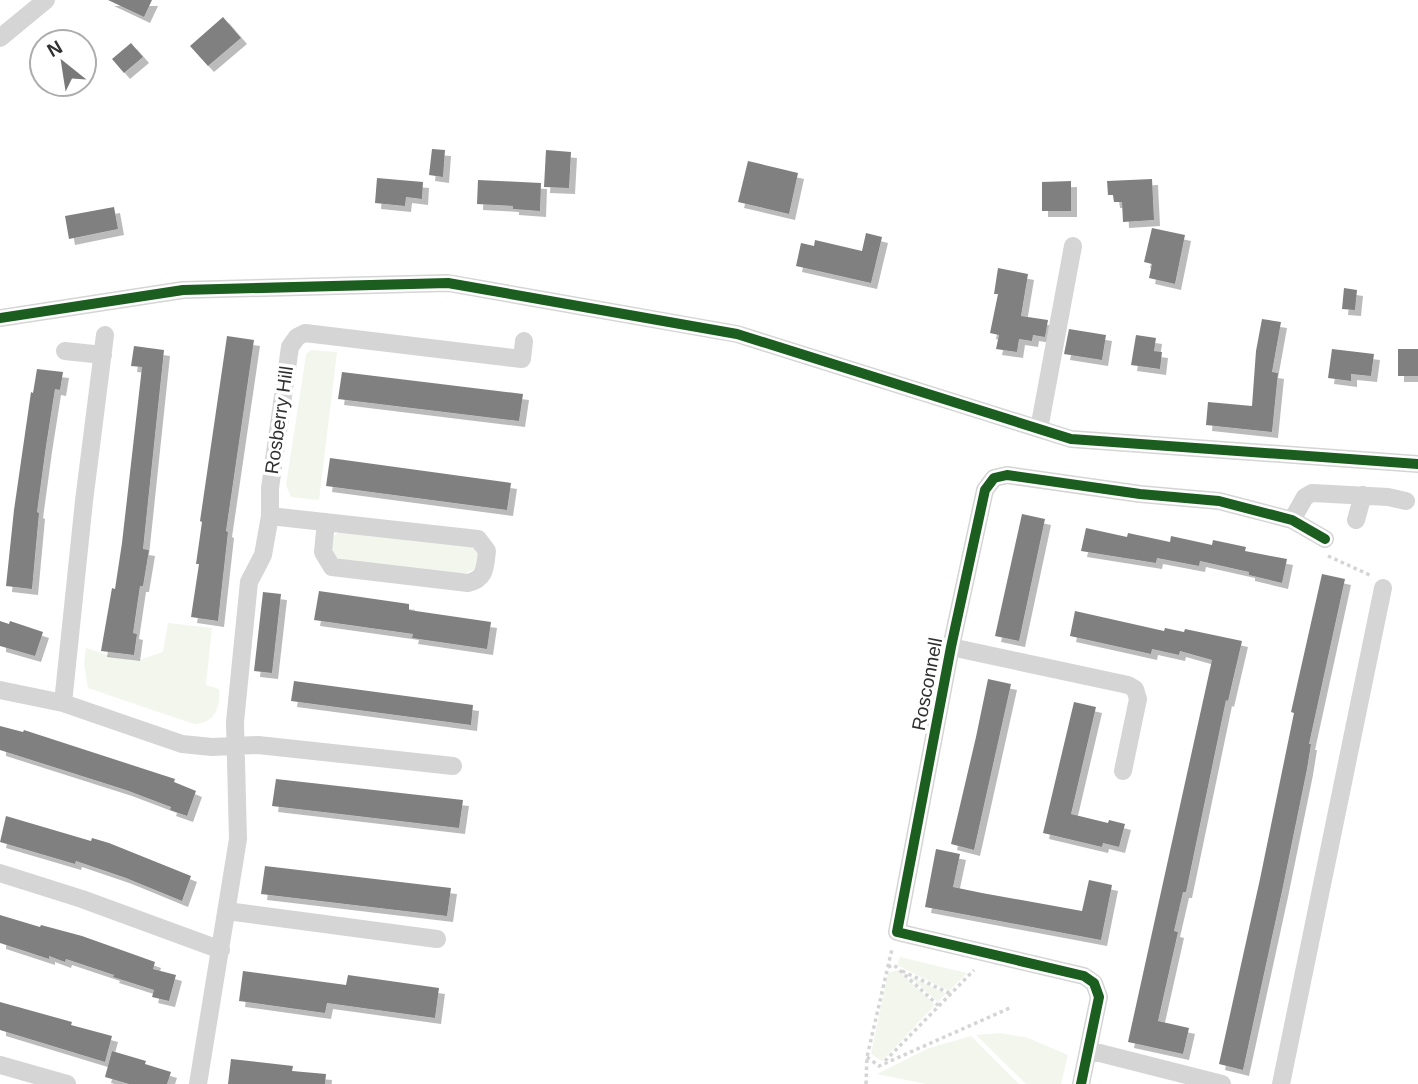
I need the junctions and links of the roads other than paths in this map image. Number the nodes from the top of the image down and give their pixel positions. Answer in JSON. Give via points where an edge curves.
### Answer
{"nodes":[{"id":1,"x":46,"y":0,"type":"edge"},
{"id":2,"x":0,"y":38,"type":"edge"},
{"id":3,"x":1073,"y":246,"type":"dead end"},
{"id":4,"x":0,"y":318,"type":"edge"},
{"id":5,"x":105,"y":335,"type":"dead end"},
{"id":6,"x":524,"y":341,"type":"dead end"},
{"id":7,"x":65,"y":351,"type":"dead end"},
{"id":8,"x":103,"y":355,"type":"junction"},
{"id":9,"x":1039,"y":429,"type":"junction"},
{"id":10,"x":1418,"y":464,"type":"edge"},
{"id":11,"x":1363,"y":495,"type":"junction"},
{"id":12,"x":1406,"y":501,"type":"dead end"},
{"id":13,"x":270,"y":516,"type":"junction"},
{"id":14,"x":1292,"y":520,"type":"junction"},
{"id":15,"x":1356,"y":520,"type":"dead end"},
{"id":16,"x":326,"y":522,"type":"junction"},
{"id":17,"x":1325,"y":539,"type":"dead end"},
{"id":18,"x":1383,"y":588,"type":"dead end"},
{"id":19,"x":951,"y":647,"type":"junction"},
{"id":20,"x":0,"y":690,"type":"edge"},
{"id":21,"x":63,"y":703,"type":"junction"},
{"id":22,"x":235,"y":747,"type":"junction"},
{"id":23,"x":453,"y":766,"type":"dead end"},
{"id":24,"x":1124,"y":771,"type":"dead end"},
{"id":25,"x":0,"y":873,"type":"edge"},
{"id":26,"x":227,"y":911,"type":"junction"},
{"id":27,"x":437,"y":939,"type":"dead end"},
{"id":28,"x":221,"y":950,"type":"junction"},
{"id":29,"x":1088,"y":1050,"type":"junction"},
{"id":30,"x":0,"y":1065,"type":"edge"},
{"id":31,"x":67,"y":1084,"type":"edge"},
{"id":32,"x":198,"y":1084,"type":"edge"},
{"id":33,"x":1081,"y":1084,"type":"edge"},
{"id":34,"x":1222,"y":1084,"type":"edge"},
{"id":35,"x":1281,"y":1084,"type":"edge"}],
"edges":[{"from":1,"to":2,"type":"street"},
{"from":3,"to":9,"type":"street"},
{"from":4,"to":9,"type":"street","via":[[183,290],[448,283],[737,334]]},
{"from":5,"to":8,"type":"street"},
{"from":6,"to":13,"type":"street","name":"Rosberry Hill","via":[[522,359],[305,333],[296,337],[290,347]]},
{"from":7,"to":8,"type":"street"},
{"from":8,"to":21,"type":"street"},
{"from":9,"to":10,"type":"street","via":[[1071,439]]},
{"from":11,"to":12,"type":"street"},
{"from":11,"to":14,"type":"street","via":[[1312,493]]},
{"from":11,"to":15,"type":"street"},
{"from":13,"to":16,"type":"street"},
{"from":13,"to":22,"type":"street","name":"Rosberry Hill","via":[[263,555],[249,582]]},
{"from":14,"to":17,"type":"street","name":"Rosconnell"},
{"from":14,"to":19,"type":"street","name":"Rosconnell","via":[[1219,501],[1007,475],[994,478],[985,490]]},
{"from":16,"to":16,"type":"street","via":[[478,539],[487,551],[484,573],[468,583],[332,566],[323,552]]},
{"from":18,"to":35,"type":"street"},
{"from":19,"to":24,"type":"street","name":"Rosconnell","via":[[1135,689],[1138,699]]},
{"from":19,"to":29,"type":"street","name":"Rosconnell","via":[[897,932],[1084,976],[1094,984],[1099,998]]},
{"from":20,"to":21,"type":"street"},
{"from":21,"to":22,"type":"street","via":[[182,744]]},
{"from":22,"to":23,"type":"street","via":[[258,745]]},
{"from":22,"to":26,"type":"street","name":"Rosberry Hill","via":[[238,839]]},
{"from":25,"to":28,"type":"street"},
{"from":26,"to":27,"type":"street"},
{"from":26,"to":28,"type":"street","name":"Rosberry Hill"},
{"from":28,"to":32,"type":"street","name":"Rosberry Hill"},
{"from":29,"to":33,"type":"street"},
{"from":29,"to":34,"type":"street"},
{"from":30,"to":31,"type":"street"}]}
